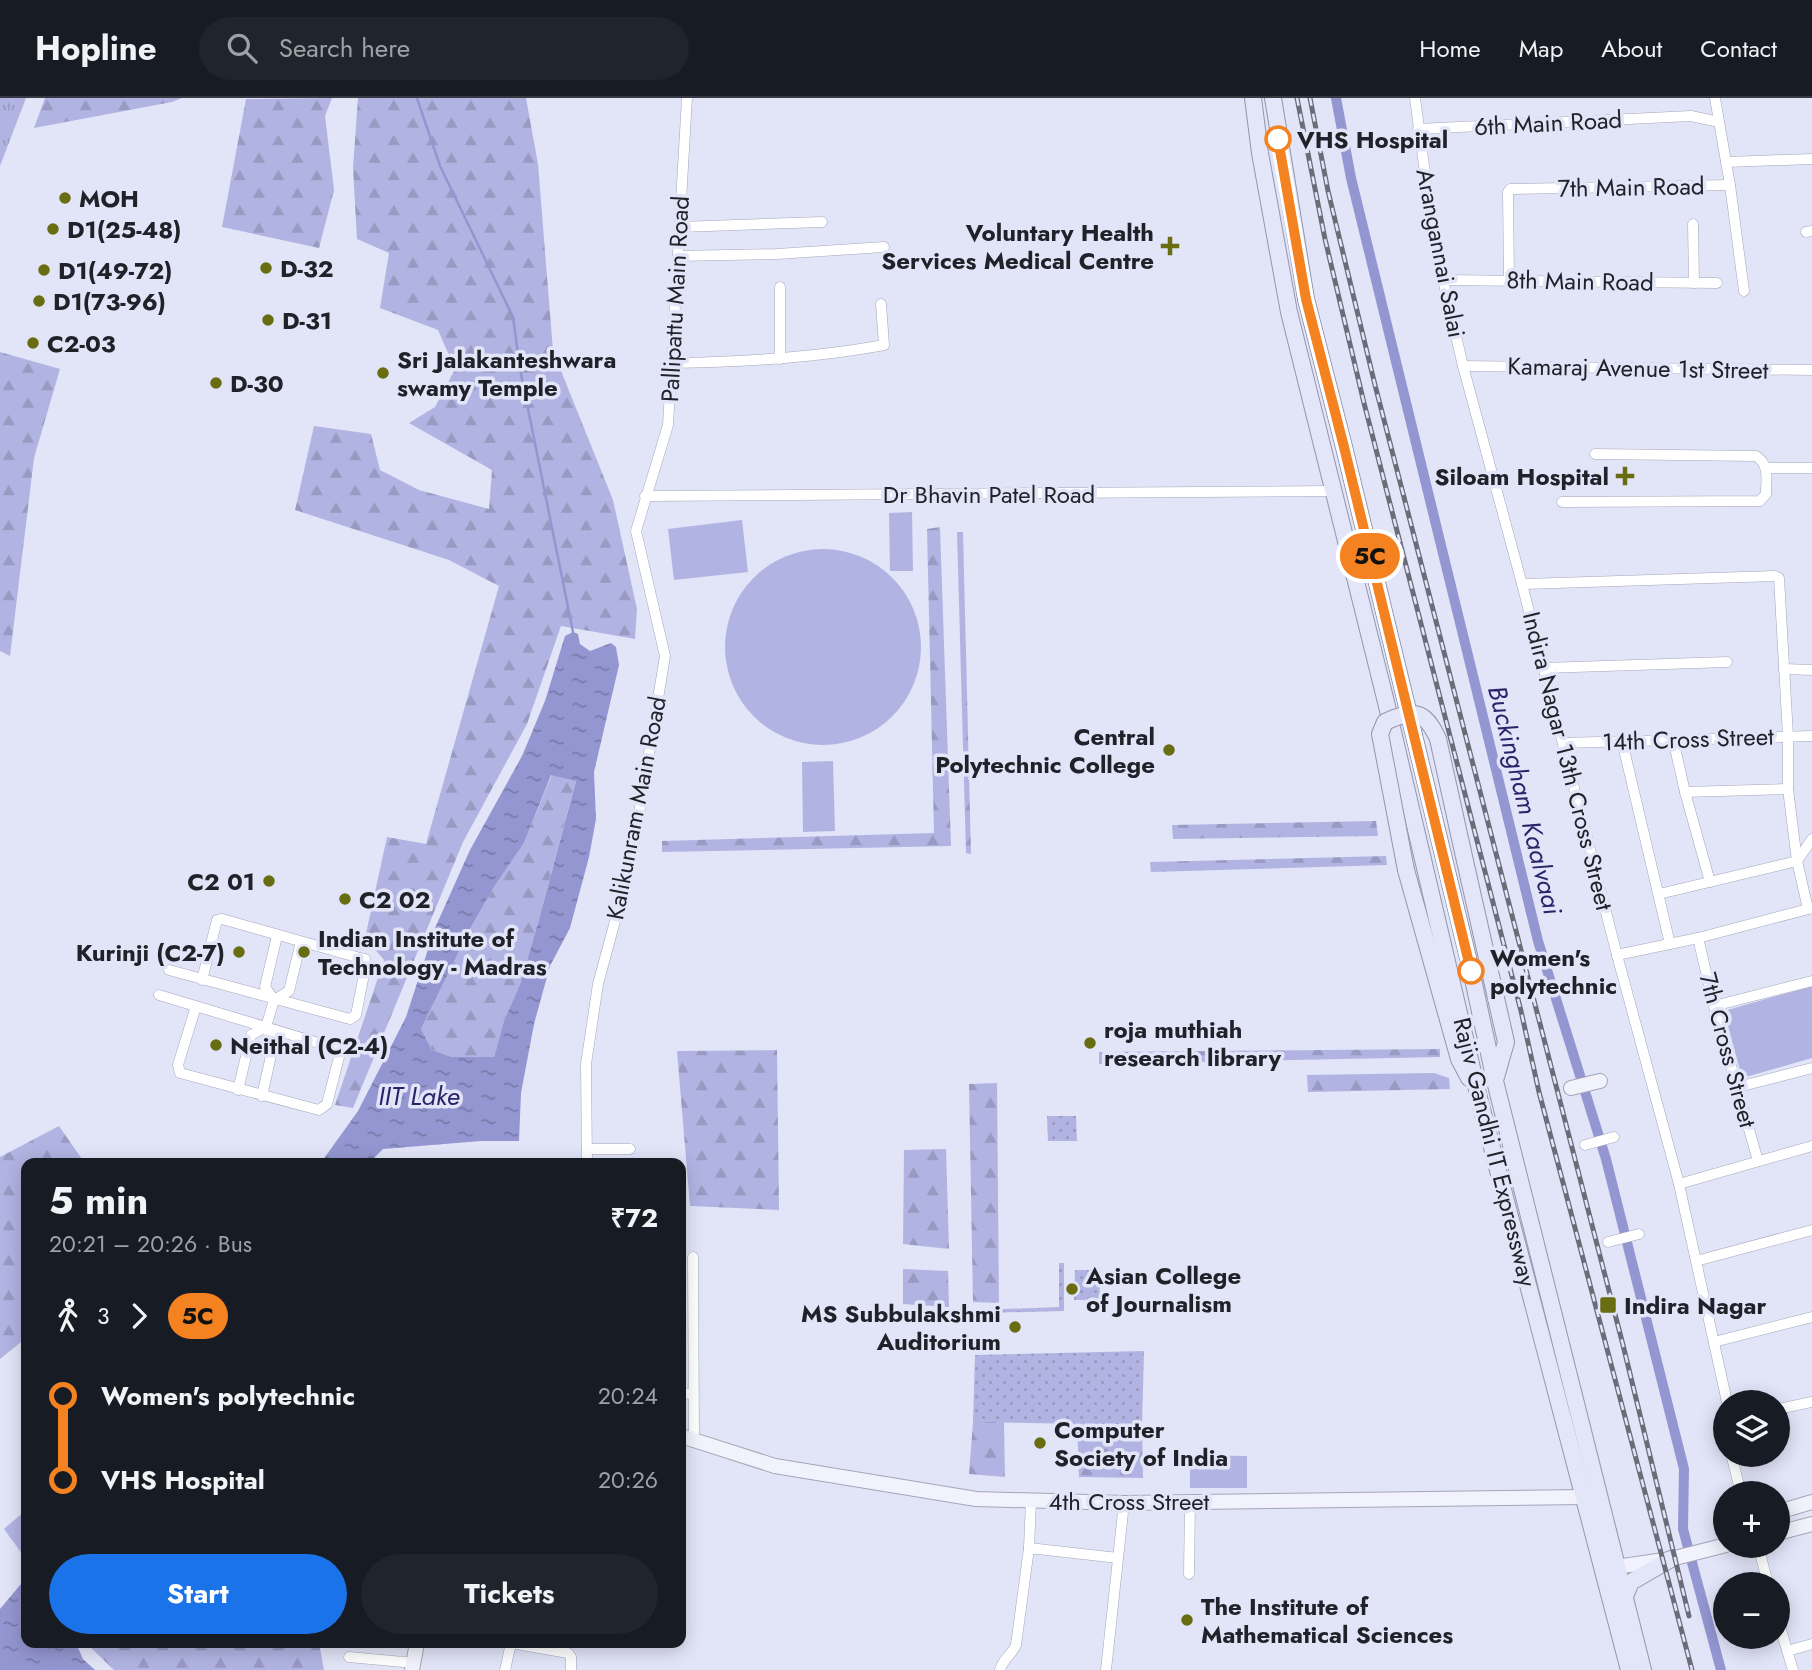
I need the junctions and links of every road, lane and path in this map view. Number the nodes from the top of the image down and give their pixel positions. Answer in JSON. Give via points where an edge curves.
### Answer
{"nodes":[{"id":1,"x":687,"y":98,"type":"edge"},
{"id":2,"x":1253,"y":98,"type":"edge"},
{"id":3,"x":1273,"y":98,"type":"edge"},
{"id":4,"x":1415,"y":98,"type":"edge"},
{"id":5,"x":1715,"y":98,"type":"edge"},
{"id":6,"x":1719,"y":122,"type":"junction"},
{"id":7,"x":1418,"y":129,"type":"junction"},
{"id":8,"x":1812,"y":159,"type":"edge"},
{"id":9,"x":1726,"y":162,"type":"junction"},
{"id":10,"x":1730,"y":185,"type":"junction"},
{"id":11,"x":822,"y":222,"type":"dead end"},
{"id":12,"x":1693,"y":224,"type":"dead end"},
{"id":13,"x":680,"y":227,"type":"junction"},
{"id":14,"x":884,"y":247,"type":"dead end"},
{"id":15,"x":678,"y":256,"type":"junction"},
{"id":16,"x":1443,"y":279,"type":"junction"},
{"id":17,"x":1509,"y":281,"type":"junction"},
{"id":18,"x":1695,"y":283,"type":"junction"},
{"id":19,"x":1717,"y":283,"type":"dead end"},
{"id":20,"x":780,"y":288,"type":"dead end"},
{"id":21,"x":1744,"y":291,"type":"dead end"},
{"id":22,"x":881,"y":304,"type":"dead end"},
{"id":23,"x":780,"y":359,"type":"junction"},
{"id":24,"x":672,"y":363,"type":"junction"},
{"id":25,"x":1463,"y":366,"type":"junction"},
{"id":26,"x":1812,"y":370,"type":"edge"},
{"id":27,"x":1595,"y":454,"type":"dead end"},
{"id":28,"x":1766,"y":468,"type":"junction"},
{"id":29,"x":1812,"y":468,"type":"edge"},
{"id":30,"x":1333,"y":491,"type":"junction"},
{"id":31,"x":645,"y":496,"type":"junction"},
{"id":32,"x":1562,"y":502,"type":"dead end"},
{"id":33,"x":1522,"y":584,"type":"junction"},
{"id":34,"x":1727,"y":662,"type":"dead end"},
{"id":35,"x":1544,"y":668,"type":"junction"},
{"id":36,"x":1784,"y":669,"type":"junction"},
{"id":37,"x":1812,"y":670,"type":"edge"},
{"id":38,"x":1788,"y":736,"type":"junction"},
{"id":39,"x":1812,"y":736,"type":"edge"},
{"id":40,"x":1673,"y":739,"type":"junction"},
{"id":41,"x":1622,"y":741,"type":"junction"},
{"id":42,"x":1563,"y":743,"type":"junction"},
{"id":43,"x":1788,"y":789,"type":"junction"},
{"id":44,"x":1685,"y":792,"type":"junction"},
{"id":45,"x":1812,"y":839,"type":"edge"},
{"id":46,"x":1797,"y":861,"type":"junction"},
{"id":47,"x":1710,"y":881,"type":"junction"},
{"id":48,"x":1659,"y":894,"type":"junction"},
{"id":49,"x":1810,"y":908,"type":"edge"},
{"id":50,"x":277,"y":936,"type":"junction"},
{"id":51,"x":1698,"y":938,"type":"junction"},
{"id":52,"x":300,"y":942,"type":"junction"},
{"id":53,"x":1670,"y":944,"type":"junction"},
{"id":54,"x":1617,"y":955,"type":"junction"},
{"id":55,"x":169,"y":970,"type":"dead end"},
{"id":56,"x":202,"y":980,"type":"junction"},
{"id":57,"x":1812,"y":981,"type":"edge"},
{"id":58,"x":159,"y":995,"type":"dead end"},
{"id":59,"x":274,"y":1000,"type":"junction"},
{"id":60,"x":196,"y":1006,"type":"junction"},
{"id":61,"x":1714,"y":1006,"type":"junction"},
{"id":62,"x":266,"y":1027,"type":"junction"},
{"id":63,"x":1812,"y":1068,"type":"edge"},
{"id":64,"x":1494,"y":1081,"type":"junction"},
{"id":65,"x":1600,"y":1082,"type":"dead end"},
{"id":66,"x":1738,"y":1087,"type":"junction"},
{"id":67,"x":1571,"y":1088,"type":"dead end"},
{"id":68,"x":239,"y":1090,"type":"junction"},
{"id":69,"x":262,"y":1096,"type":"junction"},
{"id":70,"x":1479,"y":1098,"type":"junction"},
{"id":71,"x":1614,"y":1137,"type":"dead end"},
{"id":72,"x":1585,"y":1144,"type":"dead end"},
{"id":73,"x":1812,"y":1146,"type":"edge"},
{"id":74,"x":587,"y":1149,"type":"junction"},
{"id":75,"x":630,"y":1149,"type":"dead end"},
{"id":76,"x":587,"y":1158,"type":"edge"},
{"id":77,"x":1758,"y":1161,"type":"junction"},
{"id":78,"x":1679,"y":1184,"type":"junction"},
{"id":79,"x":1812,"y":1230,"type":"edge"},
{"id":80,"x":1639,"y":1234,"type":"dead end"},
{"id":81,"x":1608,"y":1242,"type":"dead end"},
{"id":82,"x":693,"y":1257,"type":"dead end"},
{"id":83,"x":1696,"y":1261,"type":"junction"},
{"id":84,"x":1812,"y":1317,"type":"edge"},
{"id":85,"x":1714,"y":1342,"type":"junction"},
{"id":86,"x":1724,"y":1390,"type":"edge"},
{"id":87,"x":686,"y":1394,"type":"edge"},
{"id":88,"x":692,"y":1395,"type":"junction"},
{"id":89,"x":1812,"y":1402,"type":"edge"},
{"id":90,"x":1790,"y":1407,"type":"edge"},
{"id":91,"x":687,"y":1438,"type":"edge"},
{"id":92,"x":1585,"y":1497,"type":"junction"},
{"id":93,"x":1031,"y":1500,"type":"junction"},
{"id":94,"x":1190,"y":1502,"type":"junction"},
{"id":95,"x":1812,"y":1502,"type":"edge"},
{"id":96,"x":1124,"y":1503,"type":"junction"},
{"id":97,"x":1790,"y":1508,"type":"edge"},
{"id":98,"x":1812,"y":1524,"type":"edge"},
{"id":99,"x":1790,"y":1530,"type":"edge"},
{"id":100,"x":1029,"y":1548,"type":"junction"},
{"id":101,"x":1713,"y":1549,"type":"edge"},
{"id":102,"x":1118,"y":1558,"type":"junction"},
{"id":103,"x":1671,"y":1559,"type":"junction"},
{"id":104,"x":1610,"y":1567,"type":"junction"},
{"id":105,"x":1189,"y":1574,"type":"dead end"},
{"id":106,"x":1625,"y":1597,"type":"junction"},
{"id":107,"x":1812,"y":1644,"type":"edge"},
{"id":108,"x":415,"y":1648,"type":"edge"},
{"id":109,"x":510,"y":1648,"type":"edge"},
{"id":110,"x":540,"y":1648,"type":"edge"},
{"id":111,"x":1787,"y":1651,"type":"joint"},
{"id":112,"x":349,"y":1657,"type":"dead end"},
{"id":113,"x":413,"y":1666,"type":"edge"},
{"id":114,"x":505,"y":1670,"type":"edge"},
{"id":115,"x":571,"y":1670,"type":"edge"},
{"id":116,"x":1000,"y":1670,"type":"edge"},
{"id":117,"x":1106,"y":1670,"type":"edge"},
{"id":118,"x":1629,"y":1670,"type":"edge"},
{"id":119,"x":1643,"y":1670,"type":"edge"},
{"id":120,"x":1793,"y":1670,"type":"edge"}],
"edges":[{"from":1,"to":13,"type":"street","name":"Pallipattu Main Road"},
{"from":2,"to":30,"type":"main road","name":"Rajiv Gandhi IT Expressway","via":[[1289,312]]},
{"from":3,"to":64,"type":"main road","name":"Rajiv Gandhi IT Expressway","via":[[1306,299],[1471,970]]},
{"from":4,"to":7,"type":"street","name":"Arangannai Salai"},
{"from":5,"to":6,"type":"street"},
{"from":6,"to":7,"type":"street","name":"6th Main Road","via":[[1691,116]]},
{"from":6,"to":9,"type":"street"},
{"from":7,"to":16,"type":"street","name":"Arangannai Salai"},
{"from":8,"to":9,"type":"street"},
{"from":9,"to":10,"type":"street"},
{"from":10,"to":17,"type":"street","name":"7th Main Road","via":[[1510,189]]},
{"from":10,"to":21,"type":"street","name":"7th Main Road"},
{"from":11,"to":13,"type":"street"},
{"from":12,"to":18,"type":"street"},
{"from":13,"to":15,"type":"street","name":"Pallipattu Main Road"},
{"from":14,"to":15,"type":"street"},
{"from":15,"to":24,"type":"street","name":"Pallipattu Main Road"},
{"from":16,"to":17,"type":"street","name":"8th Main Road"},
{"from":16,"to":25,"type":"street","name":"Arangannai Salai"},
{"from":17,"to":18,"type":"street","name":"8th Main Road"},
{"from":18,"to":19,"type":"street","name":"8th Main Road"},
{"from":20,"to":23,"type":"street"},
{"from":22,"to":23,"type":"street","via":[[884,345]]},
{"from":23,"to":24,"type":"street"},
{"from":24,"to":31,"type":"street","name":"Pallipattu Main Road","via":[[668,425]]},
{"from":25,"to":26,"type":"street","name":"Kamaraj Avenue 1st Street"},
{"from":25,"to":33,"type":"street","name":"Indira Nagar 13th Cross Street"},
{"from":27,"to":28,"type":"street","via":[[1756,456]]},
{"from":28,"to":29,"type":"street"},
{"from":28,"to":32,"type":"street","via":[[1766,494],[1760,500]]},
{"from":30,"to":31,"type":"street","name":"Dr Bhavin Patel Road"},
{"from":30,"to":70,"type":"main road","name":"Rajiv Gandhi IT Expressway"},
{"from":31,"to":74,"type":"street","name":"Kalikunram Main Road","via":[[636,531],[665,656],[631,862],[598,984],[586,1064]]},
{"from":33,"to":35,"type":"street","name":"Indira Nagar 13th Cross Street"},
{"from":33,"to":36,"type":"street","via":[[1775,576],[1779,578]]},
{"from":34,"to":35,"type":"street"},
{"from":35,"to":42,"type":"street","name":"Indira Nagar 13th Cross Street"},
{"from":36,"to":37,"type":"street"},
{"from":36,"to":38,"type":"street"},
{"from":38,"to":39,"type":"street","name":"14th Cross Street"},
{"from":38,"to":40,"type":"street","name":"14th Cross Street"},
{"from":38,"to":43,"type":"street"},
{"from":40,"to":41,"type":"street","name":"14th Cross Street"},
{"from":40,"to":44,"type":"street"},
{"from":41,"to":42,"type":"street","name":"14th Cross Street"},
{"from":41,"to":48,"type":"street"},
{"from":42,"to":54,"type":"street","name":"Indira Nagar 13th Cross Street"},
{"from":43,"to":44,"type":"street"},
{"from":43,"to":46,"type":"street"},
{"from":44,"to":47,"type":"street"},
{"from":45,"to":46,"type":"street"},
{"from":46,"to":47,"type":"street"},
{"from":46,"to":49,"type":"street"},
{"from":47,"to":48,"type":"street"},
{"from":48,"to":53,"type":"street"},
{"from":49,"to":51,"type":"street"},
{"from":50,"to":52,"type":"street"},
{"from":50,"to":56,"type":"street","via":[[217,920]]},
{"from":50,"to":59,"type":"street","via":[[265,987]]},
{"from":51,"to":53,"type":"street"},
{"from":51,"to":61,"type":"street","name":"7th Cross Street"},
{"from":52,"to":59,"type":"street","via":[[289,991]]},
{"from":52,"to":59,"type":"street","via":[[365,959],[356,1015],[350,1019]]},
{"from":53,"to":54,"type":"street"},
{"from":54,"to":78,"type":"street","name":"Indira Nagar 13th Cross Street"},
{"from":55,"to":56,"type":"street"},
{"from":56,"to":59,"type":"street"},
{"from":57,"to":61,"type":"street"},
{"from":58,"to":60,"type":"street"},
{"from":59,"to":62,"type":"street"},
{"from":60,"to":62,"type":"street"},
{"from":60,"to":68,"type":"street","via":[[178,1070]]},
{"from":61,"to":66,"type":"street","name":"7th Cross Street"},
{"from":62,"to":68,"type":"street","via":[[251,1035]]},
{"from":62,"to":69,"type":"street","via":[[274,1042]]},
{"from":62,"to":69,"type":"street","via":[[335,1048],[340,1057],[323,1109]]},
{"from":63,"to":66,"type":"street"},
{"from":64,"to":70,"type":"main road","bridge":true,"via":[[1506,1042],[1438,739],[1431,723],[1418,713],[1402,714],[1385,722],[1380,734],[1406,870],[1459,1059]]},
{"from":64,"to":104,"type":"main road","name":"Rajiv Gandhi IT Expressway"},
{"from":65,"to":67,"type":"street"},
{"from":66,"to":77,"type":"street","name":"7th Cross Street"},
{"from":68,"to":69,"type":"street"},
{"from":70,"to":92,"type":"main road","name":"Rajiv Gandhi IT Expressway"},
{"from":71,"to":72,"type":"street"},
{"from":73,"to":77,"type":"street"},
{"from":74,"to":75,"type":"street"},
{"from":74,"to":76,"type":"street","name":"Kalikunram Main Road"},
{"from":77,"to":78,"type":"street"},
{"from":78,"to":83,"type":"street","name":"Indira Nagar 13th Cross Street"},
{"from":79,"to":83,"type":"street"},
{"from":80,"to":81,"type":"street"},
{"from":82,"to":88,"type":"street"},
{"from":83,"to":85,"type":"street","name":"Indira Nagar 13th Cross Street"},
{"from":84,"to":85,"type":"street"},
{"from":85,"to":86,"type":"street","name":"Indira Nagar 13th Cross Street"},
{"from":87,"to":88,"type":"street"},
{"from":88,"to":91,"type":"street"},
{"from":89,"to":90,"type":"street"},
{"from":91,"to":93,"type":"street","name":"4th Cross Street","via":[[775,1466],[960,1497]]},
{"from":92,"to":94,"type":"street","name":"4th Cross Street"},
{"from":92,"to":104,"type":"main road","name":"Rajiv Gandhi IT Expressway"},
{"from":93,"to":96,"type":"street","name":"4th Cross Street"},
{"from":93,"to":100,"type":"street"},
{"from":94,"to":96,"type":"street","name":"4th Cross Street"},
{"from":94,"to":105,"type":"street"},
{"from":95,"to":97,"type":"street"},
{"from":96,"to":102,"type":"street"},
{"from":98,"to":99,"type":"street"},
{"from":100,"to":102,"type":"street"},
{"from":100,"to":116,"type":"street","via":[[1016,1645],[1002,1660]]},
{"from":101,"to":103,"type":"street"},
{"from":102,"to":117,"type":"street"},
{"from":103,"to":104,"type":"street"},
{"from":103,"to":106,"type":"main road","via":[[1631,1582]]},
{"from":104,"to":106,"type":"main road","name":"Rajiv Gandhi IT Expressway"},
{"from":104,"to":118,"type":"main road","name":"Rajiv Gandhi IT Expressway"},
{"from":106,"to":119,"type":"main road","name":"Rajiv Gandhi IT Expressway"},
{"from":107,"to":111,"type":"street"},
{"from":108,"to":113,"type":"street"},
{"from":109,"to":114,"type":"street"},
{"from":110,"to":115,"type":"street","via":[[568,1653]]},
{"from":111,"to":120,"type":"street"},
{"from":112,"to":113,"type":"street"}]}
